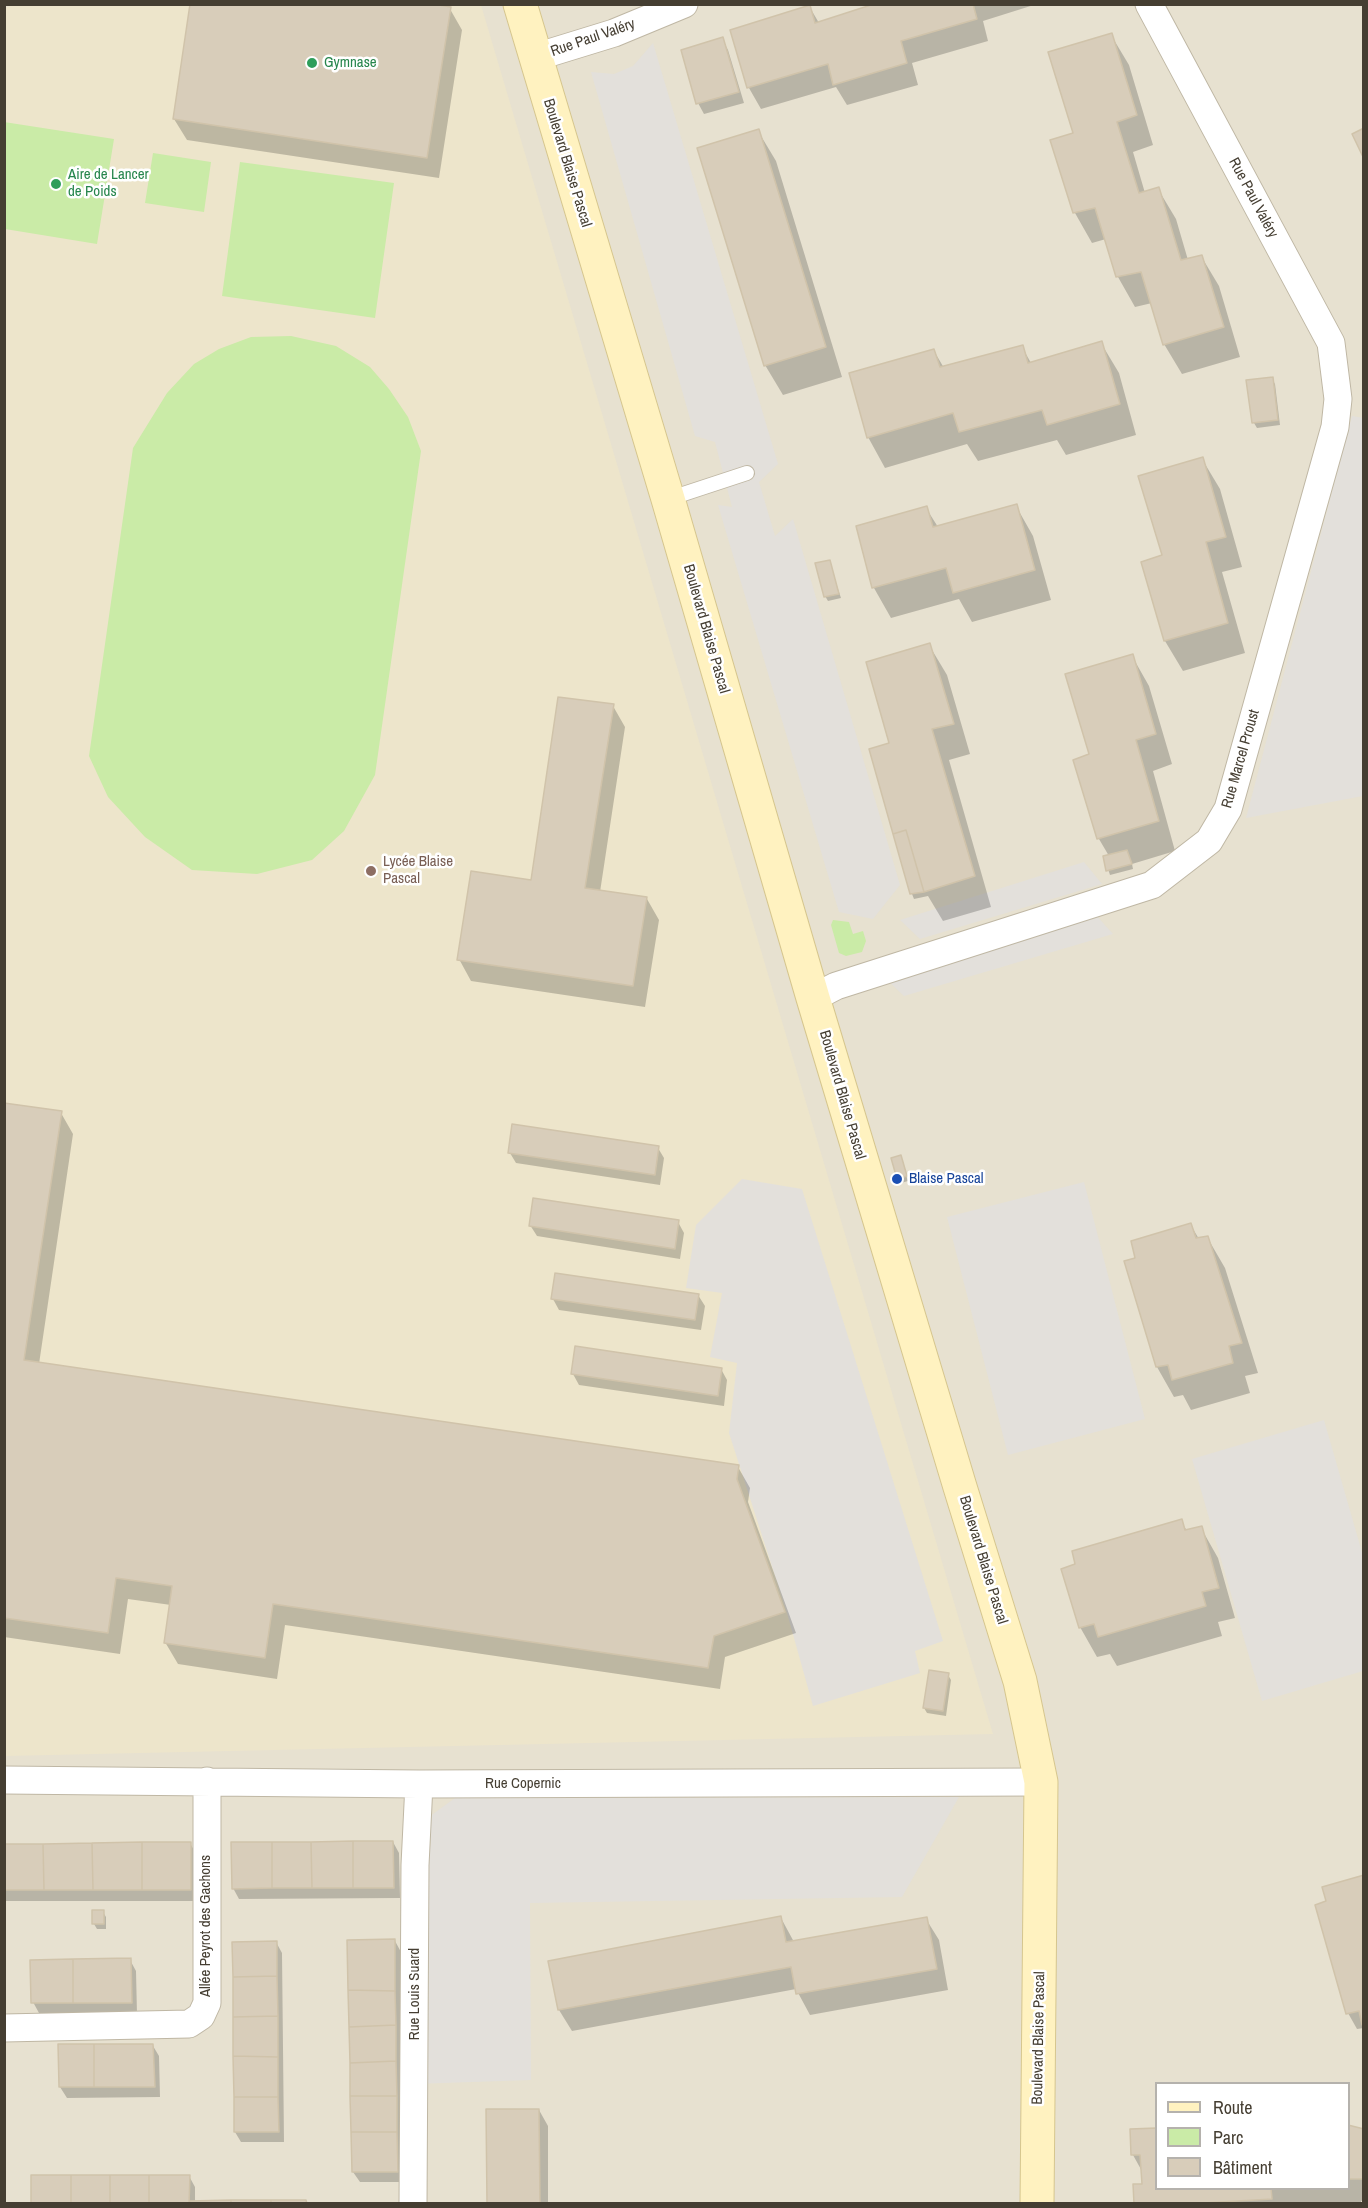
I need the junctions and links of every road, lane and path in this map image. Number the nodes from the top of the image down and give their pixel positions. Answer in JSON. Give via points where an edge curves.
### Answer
{"nodes":[{"id":1,"x":520,"y":4,"type":"edge"},
{"id":2,"x":684,"y":4,"type":"edge"},
{"id":3,"x":1149,"y":4,"type":"edge"},
{"id":4,"x":536,"y":57,"type":"junction"},
{"id":5,"x":1338,"y":399,"type":"joint"},
{"id":6,"x":747,"y":473,"type":"dead end"},
{"id":7,"x":668,"y":499,"type":"junction"},
{"id":8,"x":813,"y":998,"type":"junction"},
{"id":9,"x":4,"y":1780,"type":"edge"},
{"id":10,"x":207,"y":1781,"type":"junction"},
{"id":11,"x":1041,"y":1782,"type":"junction"},
{"id":12,"x":418,"y":1784,"type":"junction"},
{"id":13,"x":4,"y":2028,"type":"edge"},
{"id":14,"x":413,"y":2204,"type":"edge"},
{"id":15,"x":1037,"y":2204,"type":"edge"}],
"edges":[{"from":1,"to":4,"type":"street","name":"Boulevard Blaise Pascal"},
{"from":2,"to":4,"type":"street","name":"Rue Paul Valéry","via":[[614,33]]},
{"from":3,"to":5,"type":"street","name":"Rue Paul Valéry","via":[[1331,343]]},
{"from":4,"to":7,"type":"street","name":"Boulevard Blaise Pascal"},
{"from":5,"to":8,"type":"street","name":"Rue Marcel Proust","via":[[1335,427],[1228,809],[1209,841],[1152,885],[836,986]]},
{"from":6,"to":7,"type":"lane"},
{"from":7,"to":8,"type":"street","name":"Boulevard Blaise Pascal"},
{"from":8,"to":11,"type":"street","name":"Boulevard Blaise Pascal","via":[[1020,1681]]},
{"from":9,"to":10,"type":"street","name":"Rue Copernic"},
{"from":10,"to":12,"type":"street","name":"Rue Copernic"},
{"from":10,"to":13,"type":"street","name":"Allée Peyrot des Gachons","via":[[207,2003],[201,2016],[189,2024]]},
{"from":11,"to":12,"type":"street","name":"Rue Copernic"},
{"from":11,"to":15,"type":"street","name":"Boulevard Blaise Pascal"},
{"from":12,"to":14,"type":"street","name":"Rue Louis Suard"}]}
